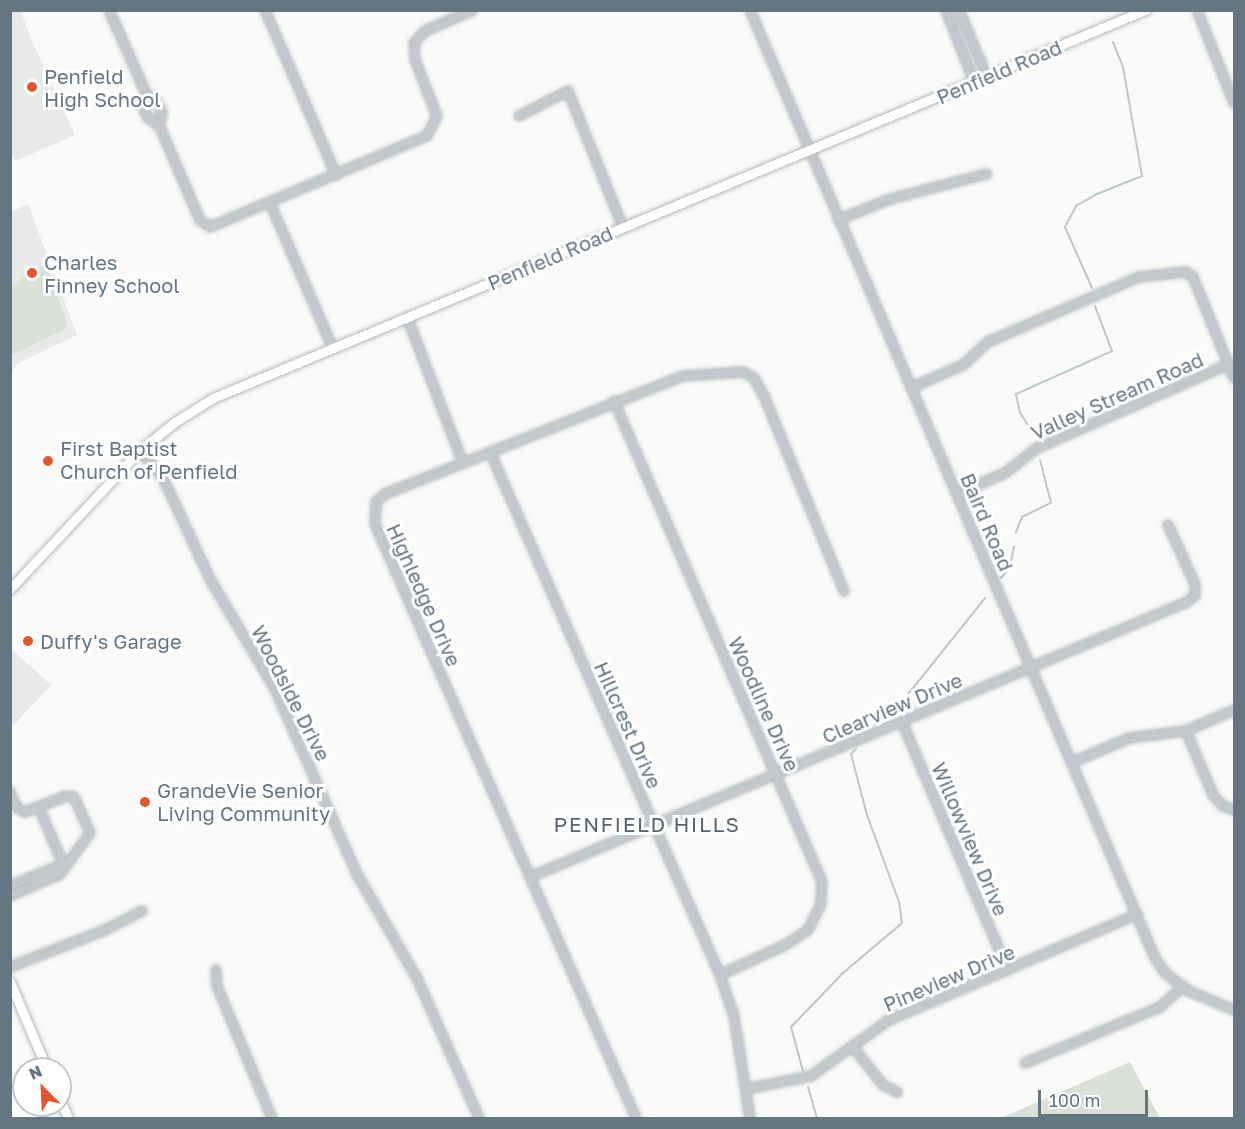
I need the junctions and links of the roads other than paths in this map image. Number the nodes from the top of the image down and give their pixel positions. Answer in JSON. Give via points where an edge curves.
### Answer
{"nodes":[{"id":1,"x":109,"y":10,"type":"edge"},
{"id":2,"x":265,"y":10,"type":"edge"},
{"id":3,"x":473,"y":10,"type":"edge"},
{"id":4,"x":750,"y":10,"type":"edge"},
{"id":5,"x":946,"y":10,"type":"edge"},
{"id":6,"x":959,"y":10,"type":"edge"},
{"id":7,"x":1145,"y":10,"type":"edge"},
{"id":8,"x":1197,"y":10,"type":"edge"},
{"id":9,"x":987,"y":77,"type":"junction"},
{"id":10,"x":974,"y":82,"type":"junction"},
{"id":11,"x":146,"y":93,"type":"junction"},
{"id":12,"x":1234,"y":103,"type":"edge"},
{"id":13,"x":519,"y":116,"type":"dead end"},
{"id":14,"x":159,"y":125,"type":"junction"},
{"id":15,"x":809,"y":153,"type":"junction"},
{"id":16,"x":987,"y":174,"type":"dead end"},
{"id":17,"x":336,"y":175,"type":"junction"},
{"id":18,"x":270,"y":203,"type":"junction"},
{"id":19,"x":838,"y":220,"type":"junction"},
{"id":20,"x":623,"y":228,"type":"junction"},
{"id":21,"x":407,"y":317,"type":"junction"},
{"id":22,"x":332,"y":346,"type":"junction"},
{"id":23,"x":1229,"y":364,"type":"junction"},
{"id":24,"x":1234,"y":378,"type":"edge"},
{"id":25,"x":911,"y":388,"type":"junction"},
{"id":26,"x":614,"y":401,"type":"junction"},
{"id":27,"x":140,"y":450,"type":"junction"},
{"id":28,"x":490,"y":452,"type":"junction"},
{"id":29,"x":463,"y":463,"type":"junction"},
{"id":30,"x":957,"y":495,"type":"junction"},
{"id":31,"x":1168,"y":525,"type":"dead end"},
{"id":32,"x":10,"y":589,"type":"edge"},
{"id":33,"x":844,"y":591,"type":"dead end"},
{"id":34,"x":1032,"y":667,"type":"junction"},
{"id":35,"x":1234,"y":710,"type":"edge"},
{"id":36,"x":902,"y":722,"type":"junction"},
{"id":37,"x":1186,"y":731,"type":"junction"},
{"id":38,"x":1073,"y":762,"type":"junction"},
{"id":39,"x":777,"y":774,"type":"junction"},
{"id":40,"x":10,"y":792,"type":"edge"},
{"id":41,"x":39,"y":808,"type":"junction"},
{"id":42,"x":1234,"y":810,"type":"edge"},
{"id":43,"x":654,"y":825,"type":"junction"},
{"id":44,"x":63,"y":867,"type":"junction"},
{"id":45,"x":530,"y":877,"type":"junction"},
{"id":46,"x":10,"y":886,"type":"edge"},
{"id":47,"x":10,"y":896,"type":"edge"},
{"id":48,"x":142,"y":911,"type":"dead end"},
{"id":49,"x":1137,"y":914,"type":"junction"},
{"id":50,"x":10,"y":967,"type":"edge"},
{"id":51,"x":216,"y":970,"type":"dead end"},
{"id":52,"x":1008,"y":970,"type":"junction"},
{"id":53,"x":720,"y":975,"type":"junction"},
{"id":54,"x":10,"y":982,"type":"edge"},
{"id":55,"x":1182,"y":987,"type":"junction"},
{"id":56,"x":1234,"y":1010,"type":"edge"},
{"id":57,"x":852,"y":1047,"type":"junction"},
{"id":58,"x":42,"y":1057,"type":"edge"},
{"id":59,"x":1025,"y":1064,"type":"dead end"},
{"id":60,"x":746,"y":1089,"type":"junction"},
{"id":61,"x":897,"y":1092,"type":"dead end"},
{"id":62,"x":272,"y":1119,"type":"edge"},
{"id":63,"x":479,"y":1119,"type":"edge"},
{"id":64,"x":636,"y":1119,"type":"edge"},
{"id":65,"x":750,"y":1119,"type":"edge"}],
"edges":[{"from":1,"to":11,"type":"street"},
{"from":2,"to":17,"type":"street"},
{"from":3,"to":17,"type":"street","via":[[424,31],[414,43],[415,60],[436,111],[430,133]]},
{"from":4,"to":15,"type":"street","name":"Baird Road"},
{"from":5,"to":10,"type":"street"},
{"from":6,"to":9,"type":"street"},
{"from":7,"to":9,"type":"main road","name":"Penfield Road"},
{"from":8,"to":12,"type":"street"},
{"from":9,"to":10,"type":"main road","name":"Penfield Road"},
{"from":10,"to":15,"type":"main road","name":"Penfield Road"},
{"from":11,"to":14,"type":"street","via":[[162,113]]},
{"from":11,"to":14,"type":"street","via":[[143,107],[148,118]]},
{"from":13,"to":20,"type":"street","via":[[568,91]]},
{"from":14,"to":18,"type":"street","via":[[203,225],[210,227]]},
{"from":15,"to":19,"type":"street","name":"Baird Road"},
{"from":15,"to":20,"type":"main road","name":"Penfield Road"},
{"from":16,"to":19,"type":"street","via":[[890,199]]},
{"from":17,"to":18,"type":"street"},
{"from":18,"to":22,"type":"street"},
{"from":19,"to":25,"type":"street","name":"Baird Road"},
{"from":20,"to":21,"type":"main road","name":"Penfield Road"},
{"from":21,"to":22,"type":"main road","name":"Penfield Road"},
{"from":21,"to":29,"type":"street"},
{"from":22,"to":27,"type":"main road","name":"Penfield Road","via":[[213,398]]},
{"from":23,"to":24,"type":"street"},
{"from":23,"to":25,"type":"street","via":[[1191,274],[1139,277],[988,342],[963,365]]},
{"from":23,"to":30,"type":"street","name":"Valley Stream Road","via":[[1037,448],[1005,473]]},
{"from":25,"to":30,"type":"street","name":"Baird Road"},
{"from":26,"to":28,"type":"street","name":"Highledge Drive"},
{"from":26,"to":33,"type":"street","name":"Highledge Drive","via":[[683,376],[737,371],[751,375],[764,396]]},
{"from":26,"to":39,"type":"street","name":"Woodline Drive"},
{"from":27,"to":32,"type":"main road","name":"Penfield Road"},
{"from":27,"to":63,"type":"street","name":"Woodside Drive","via":[[164,480],[211,580],[268,675],[358,876],[417,978]]},
{"from":28,"to":29,"type":"street","name":"Highledge Drive"},
{"from":28,"to":43,"type":"street","name":"Hillcrest Drive"},
{"from":29,"to":45,"type":"street","name":"Highledge Drive","via":[[385,494],[376,502],[373,515]]},
{"from":30,"to":34,"type":"street","name":"Baird Road"},
{"from":31,"to":34,"type":"street","name":"Clearview Drive","via":[[1195,584],[1192,599]]},
{"from":34,"to":36,"type":"street","name":"Clearview Drive"},
{"from":34,"to":38,"type":"street","name":"Baird Road"},
{"from":35,"to":37,"type":"street"},
{"from":36,"to":39,"type":"street","name":"Clearview Drive"},
{"from":36,"to":52,"type":"street","name":"Willowview Drive"},
{"from":37,"to":38,"type":"street","via":[[1129,738]]},
{"from":37,"to":42,"type":"street","via":[[1213,795],[1223,806]]},
{"from":38,"to":49,"type":"street","name":"Baird Road"},
{"from":39,"to":43,"type":"street","name":"Clearview Drive"},
{"from":39,"to":53,"type":"street","name":"Woodline Drive","via":[[820,870],[821,904],[802,935]]},
{"from":40,"to":41,"type":"street","via":[[21,811]]},
{"from":41,"to":44,"type":"street"},
{"from":41,"to":44,"type":"street","via":[[74,797],[89,831]]},
{"from":43,"to":45,"type":"street","name":"Clearview Drive"},
{"from":43,"to":53,"type":"street","name":"Hillcrest Drive"},
{"from":44,"to":46,"type":"street"},
{"from":44,"to":47,"type":"street","via":[[60,874]]},
{"from":45,"to":64,"type":"street","name":"Highledge Drive"},
{"from":48,"to":50,"type":"street","via":[[105,930]]},
{"from":49,"to":52,"type":"street","name":"Pineview Drive"},
{"from":49,"to":55,"type":"street","name":"Baird Road","via":[[1155,958]]},
{"from":51,"to":62,"type":"street","via":[[217,986]]},
{"from":52,"to":57,"type":"street","name":"Pineview Drive","via":[[889,1020]]},
{"from":53,"to":60,"type":"street","name":"Hillcrest Drive","via":[[734,1016]]},
{"from":54,"to":58,"type":"main road"},
{"from":55,"to":56,"type":"street","name":"Baird Road"},
{"from":55,"to":59,"type":"street","via":[[1160,1007]]},
{"from":57,"to":60,"type":"street","name":"Pineview Drive","via":[[811,1076]]},
{"from":57,"to":61,"type":"street","via":[[883,1085]]},
{"from":60,"to":65,"type":"street","name":"Hillcrest Drive"}]}
